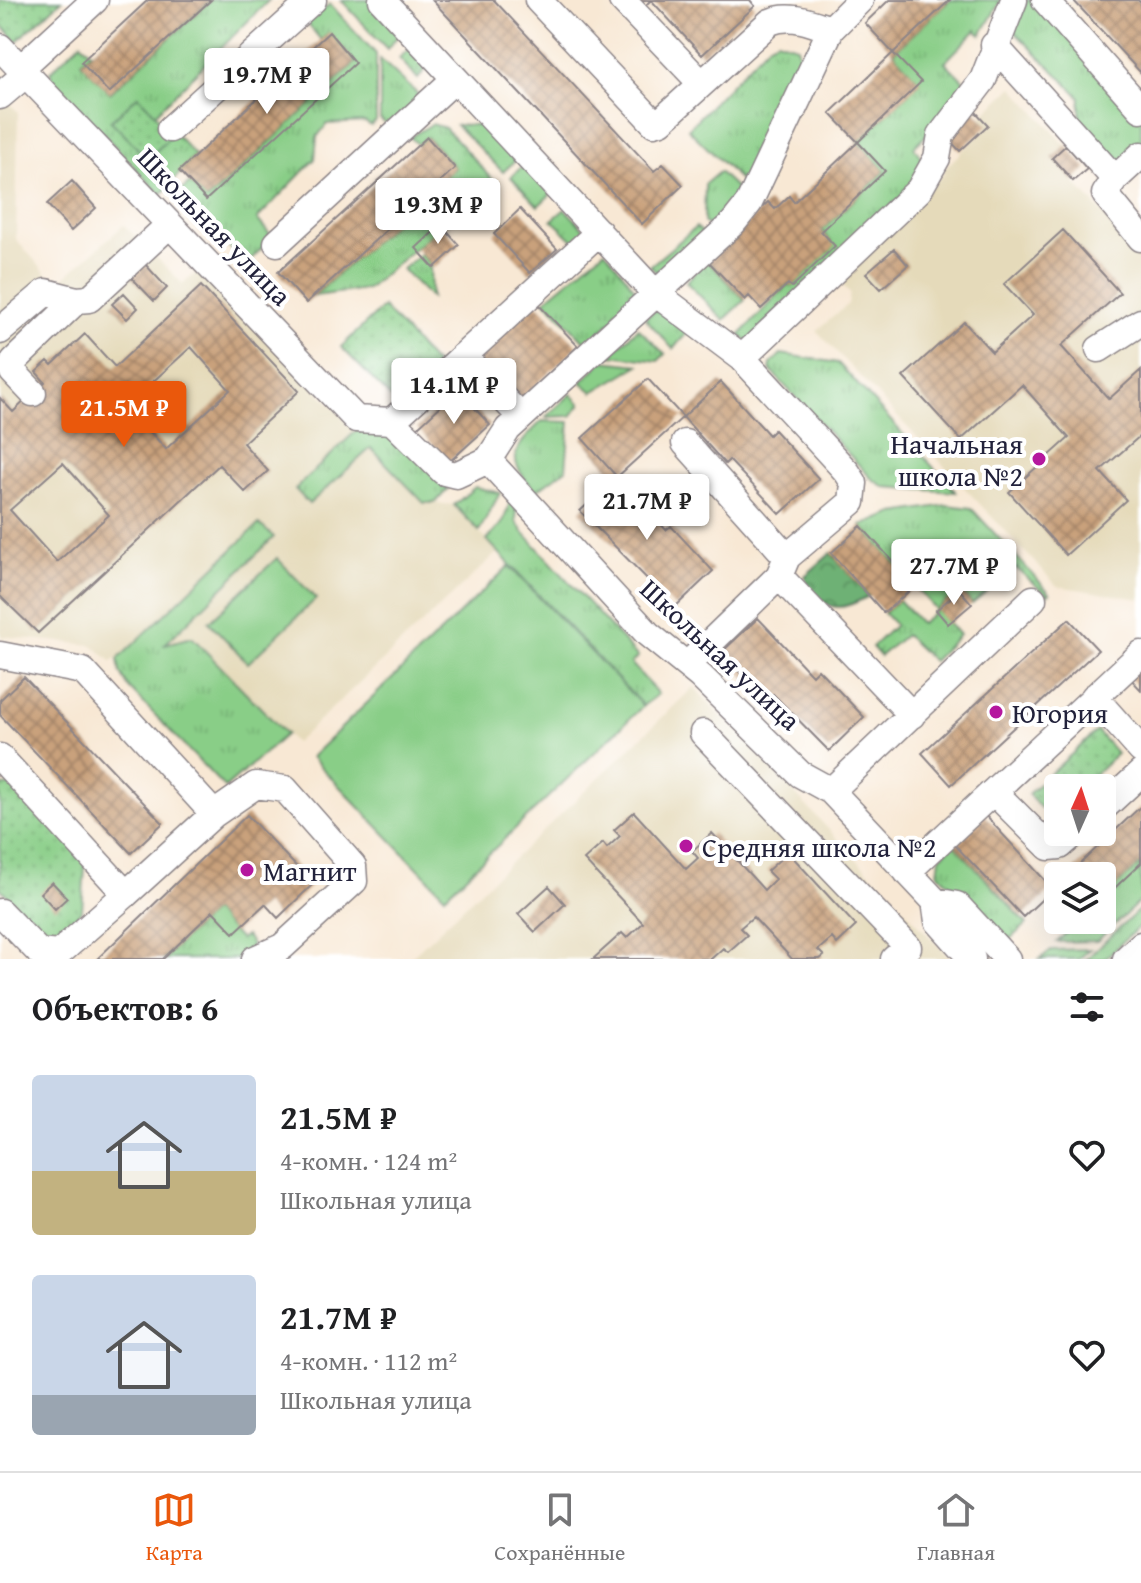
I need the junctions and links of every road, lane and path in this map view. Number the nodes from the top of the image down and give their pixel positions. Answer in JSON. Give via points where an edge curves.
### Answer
{"nodes":[{"id":1,"x":95,"y":0,"type":"edge"},
{"id":2,"x":313,"y":0,"type":"edge"},
{"id":3,"x":382,"y":0,"type":"edge"},
{"id":4,"x":538,"y":0,"type":"edge"},
{"id":5,"x":622,"y":0,"type":"edge"},
{"id":6,"x":860,"y":0,"type":"edge"},
{"id":7,"x":1014,"y":0,"type":"edge"},
{"id":8,"x":1045,"y":0,"type":"edge"},
{"id":9,"x":831,"y":29,"type":"junction"},
{"id":10,"x":994,"y":45,"type":"junction"},
{"id":11,"x":0,"y":47,"type":"edge"},
{"id":12,"x":24,"y":71,"type":"junction"},
{"id":13,"x":455,"y":79,"type":"junction"},
{"id":14,"x":701,"y":83,"type":"junction"},
{"id":15,"x":0,"y":96,"type":"edge"},
{"id":16,"x":1141,"y":109,"type":"edge"},
{"id":17,"x":170,"y":129,"type":"dead end"},
{"id":18,"x":1141,"y":155,"type":"edge"},
{"id":19,"x":1115,"y":179,"type":"junction"},
{"id":20,"x":169,"y":225,"type":"junction"},
{"id":21,"x":599,"y":232,"type":"junction"},
{"id":22,"x":1141,"y":238,"type":"edge"},
{"id":23,"x":277,"y":243,"type":"dead end"},
{"id":24,"x":654,"y":292,"type":"junction"},
{"id":25,"x":77,"y":300,"type":"junction"},
{"id":26,"x":1141,"y":322,"type":"edge"},
{"id":27,"x":0,"y":331,"type":"edge"},
{"id":28,"x":1099,"y":349,"type":"dead end"},
{"id":29,"x":463,"y":356,"type":"junction"},
{"id":30,"x":742,"y":358,"type":"junction"},
{"id":31,"x":33,"y":393,"type":"dead end"},
{"id":32,"x":521,"y":417,"type":"junction"},
{"id":33,"x":392,"y":421,"type":"junction"},
{"id":34,"x":685,"y":443,"type":"dead end"},
{"id":35,"x":488,"y":460,"type":"junction"},
{"id":36,"x":783,"y":566,"type":"junction"},
{"id":37,"x":1033,"y":599,"type":"dead end"},
{"id":38,"x":1141,"y":654,"type":"edge"},
{"id":39,"x":0,"y":655,"type":"edge"},
{"id":40,"x":687,"y":665,"type":"junction"},
{"id":41,"x":1094,"y":697,"type":"junction"},
{"id":42,"x":912,"y":715,"type":"junction"},
{"id":43,"x":703,"y":733,"type":"dead end"},
{"id":44,"x":1141,"y":750,"type":"edge"},
{"id":45,"x":0,"y":757,"type":"edge"},
{"id":46,"x":1141,"y":773,"type":"edge"},
{"id":47,"x":831,"y":791,"type":"junction"},
{"id":48,"x":994,"y":792,"type":"junction"},
{"id":49,"x":1116,"y":796,"type":"edge"},
{"id":50,"x":214,"y":814,"type":"junction"},
{"id":51,"x":1044,"y":842,"type":"edge"},
{"id":52,"x":907,"y":872,"type":"junction"},
{"id":53,"x":126,"y":894,"type":"junction"},
{"id":54,"x":936,"y":911,"type":"junction"},
{"id":55,"x":0,"y":912,"type":"edge"},
{"id":56,"x":1141,"y":945,"type":"edge"},
{"id":57,"x":288,"y":953,"type":"edge"},
{"id":58,"x":901,"y":953,"type":"edge"},
{"id":59,"x":255,"y":959,"type":"edge"},
{"id":60,"x":972,"y":959,"type":"edge"},
{"id":61,"x":1007,"y":959,"type":"edge"},
{"id":62,"x":1126,"y":959,"type":"edge"}],
"edges":[{"from":1,"to":12,"type":"street"},
{"from":2,"to":17,"type":"street"},
{"from":3,"to":13,"type":"street"},
{"from":4,"to":14,"type":"street","via":[[648,120],[661,121]]},
{"from":5,"to":14,"type":"street"},
{"from":6,"to":9,"type":"street"},
{"from":7,"to":10,"type":"street"},
{"from":8,"to":16,"type":"street"},
{"from":9,"to":14,"type":"street","via":[[780,17]]},
{"from":9,"to":24,"type":"street","via":[[749,203]]},
{"from":10,"to":19,"type":"street"},
{"from":10,"to":30,"type":"street","via":[[983,80],[941,135],[937,158],[919,190]]},
{"from":11,"to":12,"type":"street","name":"Школьная улица"},
{"from":12,"to":15,"type":"street"},
{"from":12,"to":20,"type":"street","name":"Школьная улица"},
{"from":13,"to":21,"type":"street"},
{"from":13,"to":23,"type":"street"},
{"from":18,"to":19,"type":"street"},
{"from":19,"to":22,"type":"street","via":[[1107,188],[1109,202]]},
{"from":20,"to":25,"type":"street","via":[[89,299]]},
{"from":20,"to":33,"type":"street","name":"Школьная улица","via":[[356,419]]},
{"from":21,"to":24,"type":"street"},
{"from":21,"to":29,"type":"street"},
{"from":24,"to":30,"type":"street"},
{"from":24,"to":32,"type":"street"},
{"from":25,"to":27,"type":"street","via":[[46,292]]},
{"from":25,"to":31,"type":"street","via":[[14,361],[13,372]]},
{"from":26,"to":28,"type":"street"},
{"from":29,"to":32,"type":"street"},
{"from":29,"to":33,"type":"street"},
{"from":30,"to":36,"type":"street","via":[[854,483],[852,502]]},
{"from":32,"to":35,"type":"street"},
{"from":33,"to":35,"type":"street","via":[[444,472],[456,475]]},
{"from":34,"to":36,"type":"street"},
{"from":35,"to":40,"type":"street","name":"Школьная улица","via":[[648,634]]},
{"from":36,"to":40,"type":"street"},
{"from":36,"to":42,"type":"street"},
{"from":37,"to":42,"type":"street"},
{"from":38,"to":41,"type":"street"},
{"from":39,"to":50,"type":"street","via":[[83,671]]},
{"from":40,"to":47,"type":"street","name":"Школьная улица","via":[[800,774]]},
{"from":41,"to":44,"type":"street"},
{"from":41,"to":48,"type":"street"},
{"from":42,"to":47,"type":"street"},
{"from":43,"to":58,"type":"street"},
{"from":45,"to":53,"type":"street"},
{"from":46,"to":49,"type":"street"},
{"from":47,"to":52,"type":"street","name":"Школьная улица"},
{"from":48,"to":51,"type":"street"},
{"from":48,"to":52,"type":"street"},
{"from":50,"to":53,"type":"street"},
{"from":50,"to":57,"type":"street","via":[[256,785],[285,789],[353,866],[354,881]]},
{"from":52,"to":54,"type":"street","name":"Школьная улица"},
{"from":53,"to":55,"type":"street","via":[[58,954],[39,952]]},
{"from":54,"to":58,"type":"street"},
{"from":54,"to":60,"type":"street","name":"Школьная улица"},
{"from":54,"to":61,"type":"street","via":[[957,905]]},
{"from":56,"to":62,"type":"street"},
{"from":57,"to":59,"type":"street"}]}
